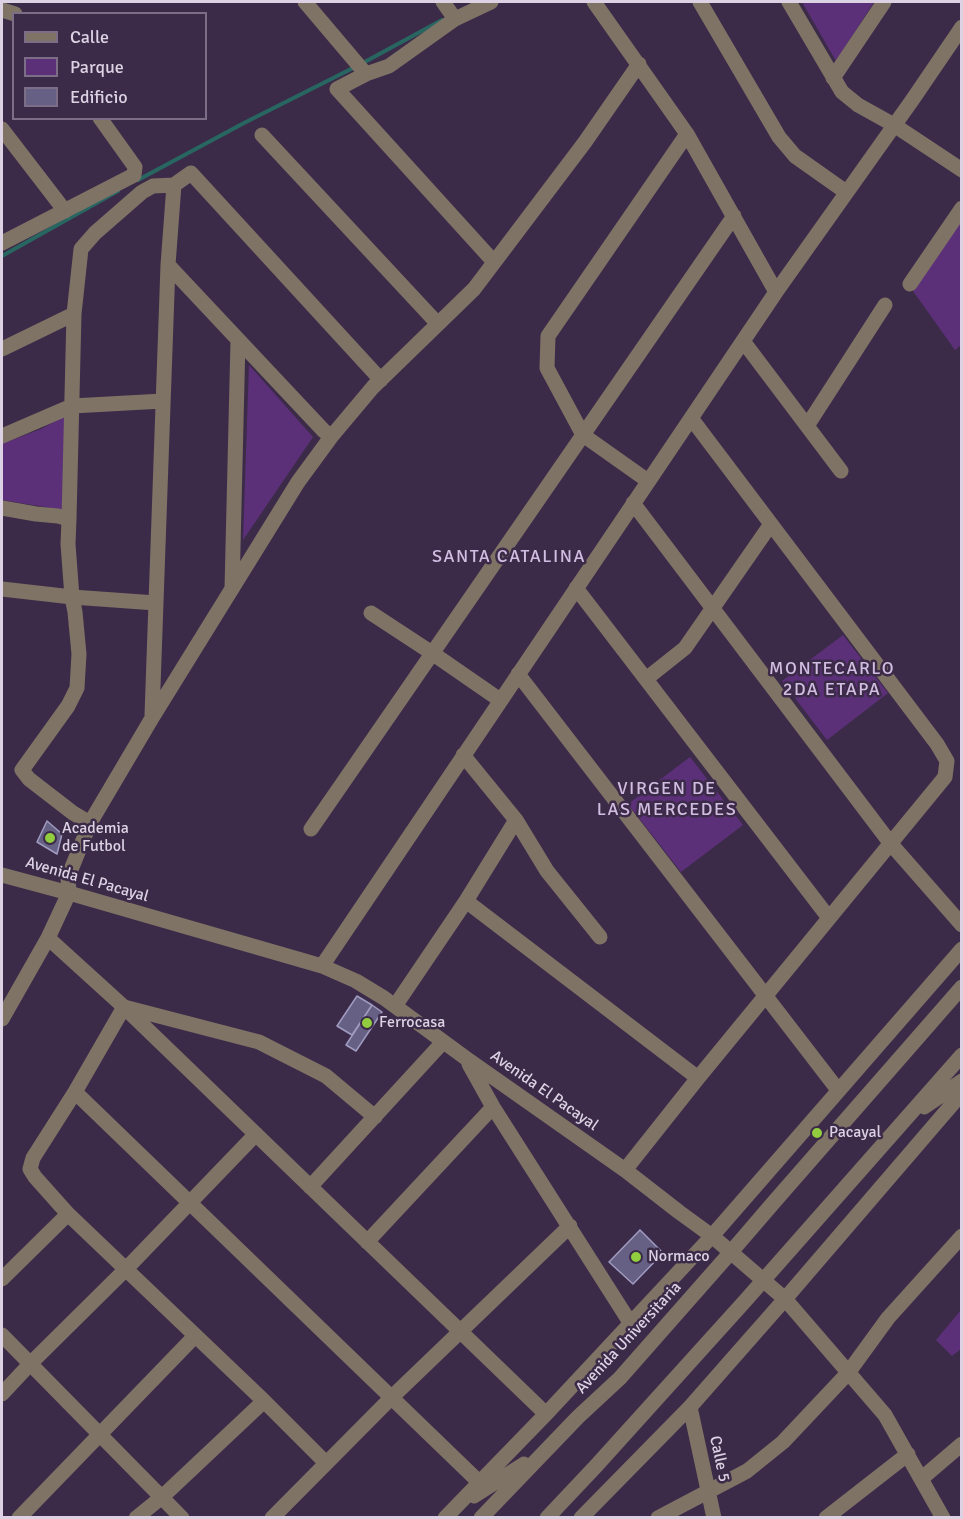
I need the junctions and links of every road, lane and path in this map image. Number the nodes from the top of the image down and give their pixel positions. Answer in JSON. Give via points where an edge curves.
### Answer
{"nodes":[{"id":1,"x":305,"y":2,"type":"edge"},
{"id":2,"x":443,"y":2,"type":"edge"},
{"id":3,"x":491,"y":2,"type":"edge"},
{"id":4,"x":594,"y":2,"type":"edge"},
{"id":5,"x":700,"y":2,"type":"edge"},
{"id":6,"x":789,"y":2,"type":"edge"},
{"id":7,"x":884,"y":2,"type":"edge"},
{"id":8,"x":455,"y":19,"type":"junction"},
{"id":9,"x":961,"y":30,"type":"edge"},
{"id":10,"x":639,"y":64,"type":"junction"},
{"id":11,"x":366,"y":74,"type":"junction"},
{"id":12,"x":834,"y":78,"type":"junction"},
{"id":13,"x":101,"y":120,"type":"edge"},
{"id":14,"x":894,"y":125,"type":"junction"},
{"id":15,"x":2,"y":129,"type":"edge"},
{"id":16,"x":687,"y":134,"type":"junction"},
{"id":17,"x":262,"y":135,"type":"dead end"},
{"id":18,"x":135,"y":167,"type":"junction"},
{"id":19,"x":962,"y":170,"type":"edge"},
{"id":20,"x":174,"y":185,"type":"junction"},
{"id":21,"x":153,"y":186,"type":"junction"},
{"id":22,"x":846,"y":192,"type":"junction"},
{"id":23,"x":962,"y":208,"type":"edge"},
{"id":24,"x":65,"y":211,"type":"junction"},
{"id":25,"x":734,"y":216,"type":"junction"},
{"id":26,"x":2,"y":243,"type":"edge"},
{"id":27,"x":494,"y":262,"type":"junction"},
{"id":28,"x":168,"y":265,"type":"junction"},
{"id":29,"x":910,"y":284,"type":"dead end"},
{"id":30,"x":776,"y":292,"type":"junction"},
{"id":31,"x":885,"y":305,"type":"dead end"},
{"id":32,"x":74,"y":314,"type":"junction"},
{"id":33,"x":438,"y":324,"type":"junction"},
{"id":34,"x":238,"y":340,"type":"junction"},
{"id":35,"x":743,"y":341,"type":"junction"},
{"id":36,"x":2,"y":349,"type":"edge"},
{"id":37,"x":381,"y":380,"type":"junction"},
{"id":38,"x":163,"y":401,"type":"junction"},
{"id":39,"x":72,"y":406,"type":"junction"},
{"id":40,"x":691,"y":418,"type":"junction"},
{"id":41,"x":807,"y":426,"type":"junction"},
{"id":42,"x":583,"y":435,"type":"junction"},
{"id":43,"x":2,"y":436,"type":"edge"},
{"id":44,"x":331,"y":436,"type":"junction"},
{"id":45,"x":841,"y":471,"type":"dead end"},
{"id":46,"x":648,"y":481,"type":"junction"},
{"id":47,"x":633,"y":503,"type":"junction"},
{"id":48,"x":2,"y":508,"type":"edge"},
{"id":49,"x":69,"y":519,"type":"junction"},
{"id":50,"x":771,"y":524,"type":"junction"},
{"id":51,"x":576,"y":588,"type":"junction"},
{"id":52,"x":2,"y":589,"type":"edge"},
{"id":53,"x":231,"y":590,"type":"junction"},
{"id":54,"x":72,"y":597,"type":"junction"},
{"id":55,"x":156,"y":603,"type":"junction"},
{"id":56,"x":713,"y":608,"type":"junction"},
{"id":57,"x":370,"y":613,"type":"dead end"},
{"id":58,"x":432,"y":653,"type":"junction"},
{"id":59,"x":518,"y":674,"type":"junction"},
{"id":60,"x":646,"y":679,"type":"junction"},
{"id":61,"x":500,"y":700,"type":"junction"},
{"id":62,"x":152,"y":718,"type":"junction"},
{"id":63,"x":463,"y":755,"type":"junction"},
{"id":64,"x":516,"y":820,"type":"junction"},
{"id":65,"x":90,"y":823,"type":"junction"},
{"id":66,"x":310,"y":829,"type":"dead end"},
{"id":67,"x":891,"y":844,"type":"junction"},
{"id":68,"x":2,"y":875,"type":"edge"},
{"id":69,"x":69,"y":893,"type":"junction"},
{"id":70,"x":466,"y":901,"type":"junction"},
{"id":71,"x":829,"y":918,"type":"junction"},
{"id":72,"x":962,"y":926,"type":"edge"},
{"id":73,"x":600,"y":937,"type":"dead end"},
{"id":74,"x":48,"y":938,"type":"junction"},
{"id":75,"x":962,"y":949,"type":"edge"},
{"id":76,"x":322,"y":966,"type":"junction"},
{"id":77,"x":962,"y":987,"type":"edge"},
{"id":78,"x":765,"y":996,"type":"junction"},
{"id":79,"x":395,"y":1006,"type":"junction"},
{"id":80,"x":124,"y":1007,"type":"junction"},
{"id":81,"x":2,"y":1019,"type":"edge"},
{"id":82,"x":443,"y":1042,"type":"junction"},
{"id":83,"x":962,"y":1055,"type":"edge"},
{"id":84,"x":467,"y":1059,"type":"junction"},
{"id":85,"x":698,"y":1078,"type":"junction"},
{"id":86,"x":962,"y":1081,"type":"edge"},
{"id":87,"x":838,"y":1090,"type":"junction"},
{"id":88,"x":75,"y":1092,"type":"junction"},
{"id":89,"x":962,"y":1093,"type":"edge"},
{"id":90,"x":493,"y":1107,"type":"junction"},
{"id":91,"x":375,"y":1117,"type":"junction"},
{"id":92,"x":904,"y":1121,"type":"junction"},
{"id":93,"x":256,"y":1134,"type":"junction"},
{"id":94,"x":625,"y":1170,"type":"junction"},
{"id":95,"x":310,"y":1187,"type":"junction"},
{"id":96,"x":190,"y":1203,"type":"junction"},
{"id":97,"x":68,"y":1214,"type":"junction"},
{"id":98,"x":570,"y":1226,"type":"junction"},
{"id":99,"x":712,"y":1236,"type":"junction"},
{"id":100,"x":962,"y":1236,"type":"edge"},
{"id":101,"x":367,"y":1242,"type":"junction"},
{"id":102,"x":731,"y":1252,"type":"junction"},
{"id":103,"x":125,"y":1270,"type":"junction"},
{"id":104,"x":2,"y":1279,"type":"edge"},
{"id":105,"x":764,"y":1280,"type":"junction"},
{"id":106,"x":785,"y":1299,"type":"junction"},
{"id":107,"x":631,"y":1324,"type":"junction"},
{"id":108,"x":460,"y":1332,"type":"junction"},
{"id":109,"x":2,"y":1335,"type":"edge"},
{"id":110,"x":195,"y":1336,"type":"junction"},
{"id":111,"x":30,"y":1364,"type":"junction"},
{"id":112,"x":848,"y":1373,"type":"junction"},
{"id":113,"x":2,"y":1394,"type":"edge"},
{"id":114,"x":392,"y":1397,"type":"junction"},
{"id":115,"x":264,"y":1401,"type":"junction"},
{"id":116,"x":690,"y":1407,"type":"junction"},
{"id":117,"x":546,"y":1414,"type":"junction"},
{"id":118,"x":100,"y":1434,"type":"junction"},
{"id":119,"x":962,"y":1444,"type":"edge"},
{"id":120,"x":547,"y":1449,"type":"junction"},
{"id":121,"x":908,"y":1454,"type":"junction"},
{"id":122,"x":326,"y":1463,"type":"junction"},
{"id":123,"x":921,"y":1479,"type":"junction"},
{"id":124,"x":480,"y":1482,"type":"junction"},
{"id":125,"x":708,"y":1491,"type":"junction"},
{"id":126,"x":162,"y":1497,"type":"junction"},
{"id":127,"x":448,"y":1514,"type":"edge"},
{"id":128,"x":587,"y":1515,"type":"edge"},
{"id":129,"x":19,"y":1518,"type":"edge"},
{"id":130,"x":136,"y":1518,"type":"edge"},
{"id":131,"x":182,"y":1518,"type":"edge"},
{"id":132,"x":272,"y":1518,"type":"edge"},
{"id":133,"x":481,"y":1518,"type":"edge"},
{"id":134,"x":547,"y":1518,"type":"edge"},
{"id":135,"x":658,"y":1518,"type":"edge"},
{"id":136,"x":714,"y":1518,"type":"edge"},
{"id":137,"x":826,"y":1518,"type":"edge"},
{"id":138,"x":943,"y":1518,"type":"edge"}],
"edges":[{"from":1,"to":11,"type":"street"},
{"from":2,"to":8,"type":"street"},
{"from":3,"to":8,"type":"street"},
{"from":4,"to":10,"type":"street"},
{"from":5,"to":22,"type":"street","via":[[779,136],[795,156]]},
{"from":6,"to":12,"type":"street"},
{"from":7,"to":12,"type":"street"},
{"from":8,"to":11,"type":"street","via":[[389,66]]},
{"from":9,"to":14,"type":"street"},
{"from":10,"to":16,"type":"street"},
{"from":10,"to":27,"type":"street"},
{"from":11,"to":27,"type":"street","via":[[337,89]]},
{"from":12,"to":14,"type":"street","via":[[842,92],[858,105]]},
{"from":13,"to":18,"type":"street"},
{"from":14,"to":19,"type":"street"},
{"from":14,"to":22,"type":"street"},
{"from":15,"to":24,"type":"street"},
{"from":16,"to":25,"type":"street"},
{"from":16,"to":42,"type":"street","via":[[548,336],[546,368]]},
{"from":17,"to":33,"type":"street"},
{"from":18,"to":21,"type":"street"},
{"from":18,"to":24,"type":"street","via":[[134,175]]},
{"from":20,"to":21,"type":"street"},
{"from":20,"to":28,"type":"street"},
{"from":20,"to":37,"type":"street","via":[[191,173]]},
{"from":21,"to":32,"type":"street","via":[[81,249]]},
{"from":22,"to":30,"type":"street"},
{"from":23,"to":29,"type":"street"},
{"from":24,"to":26,"type":"street"},
{"from":25,"to":30,"type":"street"},
{"from":25,"to":42,"type":"street"},
{"from":27,"to":33,"type":"street","via":[[474,289]]},
{"from":28,"to":34,"type":"street"},
{"from":28,"to":38,"type":"street"},
{"from":30,"to":35,"type":"street"},
{"from":31,"to":41,"type":"street"},
{"from":32,"to":36,"type":"street"},
{"from":32,"to":39,"type":"street"},
{"from":33,"to":37,"type":"street"},
{"from":34,"to":44,"type":"street"},
{"from":34,"to":53,"type":"street"},
{"from":35,"to":40,"type":"street"},
{"from":35,"to":41,"type":"street"},
{"from":37,"to":44,"type":"street"},
{"from":38,"to":39,"type":"street"},
{"from":38,"to":55,"type":"street"},
{"from":39,"to":43,"type":"street"},
{"from":39,"to":49,"type":"street"},
{"from":40,"to":46,"type":"street"},
{"from":40,"to":50,"type":"street"},
{"from":41,"to":45,"type":"street"},
{"from":42,"to":46,"type":"street"},
{"from":42,"to":58,"type":"street"},
{"from":44,"to":53,"type":"street"},
{"from":46,"to":47,"type":"street"},
{"from":47,"to":51,"type":"street"},
{"from":47,"to":56,"type":"street"},
{"from":48,"to":49,"type":"street"},
{"from":49,"to":54,"type":"street"},
{"from":50,"to":56,"type":"street"},
{"from":50,"to":67,"type":"street","via":[[947,761],[945,777]]},
{"from":51,"to":59,"type":"street"},
{"from":51,"to":60,"type":"street"},
{"from":52,"to":54,"type":"street"},
{"from":53,"to":62,"type":"street"},
{"from":54,"to":55,"type":"street"},
{"from":54,"to":65,"type":"street","via":[[79,654],[77,688],[22,770]]},
{"from":55,"to":62,"type":"street"},
{"from":56,"to":60,"type":"street","via":[[685,648]]},
{"from":56,"to":67,"type":"street"},
{"from":57,"to":58,"type":"street"},
{"from":58,"to":61,"type":"street"},
{"from":58,"to":66,"type":"street"},
{"from":59,"to":61,"type":"street"},
{"from":59,"to":78,"type":"street"},
{"from":60,"to":71,"type":"street"},
{"from":61,"to":63,"type":"street"},
{"from":62,"to":65,"type":"street"},
{"from":63,"to":64,"type":"street"},
{"from":63,"to":76,"type":"street"},
{"from":64,"to":70,"type":"street"},
{"from":64,"to":73,"type":"street","via":[[547,871]]},
{"from":65,"to":69,"type":"street","via":[[68,877]]},
{"from":67,"to":71,"type":"street"},
{"from":67,"to":72,"type":"street"},
{"from":68,"to":69,"type":"street","name":"Avenida El Pacayal"},
{"from":69,"to":74,"type":"street"},
{"from":69,"to":76,"type":"street","name":"Avenida El Pacayal"},
{"from":70,"to":79,"type":"street"},
{"from":70,"to":85,"type":"street"},
{"from":71,"to":78,"type":"street"},
{"from":74,"to":80,"type":"street"},
{"from":74,"to":81,"type":"street"},
{"from":75,"to":87,"type":"street"},
{"from":76,"to":79,"type":"street","name":"Avenida El Pacayal","via":[[356,981]]},
{"from":77,"to":102,"type":"street","name":"Avenida Universitaria"},
{"from":78,"to":85,"type":"street"},
{"from":78,"to":87,"type":"street"},
{"from":79,"to":82,"type":"street","name":"Avenida El Pacayal"},
{"from":80,"to":88,"type":"street"},
{"from":80,"to":91,"type":"street","via":[[259,1042],[326,1076]]},
{"from":80,"to":93,"type":"street"},
{"from":82,"to":84,"type":"street","name":"Avenida El Pacayal"},
{"from":82,"to":91,"type":"street"},
{"from":83,"to":92,"type":"street"},
{"from":84,"to":90,"type":"street"},
{"from":84,"to":94,"type":"street","name":"Avenida El Pacayal"},
{"from":85,"to":94,"type":"street"},
{"from":86,"to":92,"type":"street"},
{"from":87,"to":99,"type":"street"},
{"from":88,"to":96,"type":"street"},
{"from":88,"to":97,"type":"street","via":[[30,1169]]},
{"from":89,"to":106,"type":"street"},
{"from":90,"to":98,"type":"street"},
{"from":90,"to":101,"type":"street"},
{"from":91,"to":95,"type":"street"},
{"from":92,"to":105,"type":"street"},
{"from":93,"to":95,"type":"street"},
{"from":93,"to":96,"type":"street"},
{"from":94,"to":99,"type":"street","name":"Avenida El Pacayal"},
{"from":95,"to":101,"type":"street"},
{"from":96,"to":103,"type":"street"},
{"from":96,"to":114,"type":"street"},
{"from":97,"to":103,"type":"street"},
{"from":97,"to":104,"type":"street"},
{"from":98,"to":107,"type":"street"},
{"from":98,"to":108,"type":"street"},
{"from":99,"to":102,"type":"street","name":"Avenida El Pacayal"},
{"from":99,"to":107,"type":"street"},
{"from":100,"to":112,"type":"street","via":[[888,1318]]},
{"from":101,"to":108,"type":"street"},
{"from":102,"to":105,"type":"street","name":"Avenida El Pacayal"},
{"from":102,"to":120,"type":"street","name":"Avenida Universitaria","via":[[620,1378]]},
{"from":103,"to":110,"type":"street"},
{"from":103,"to":111,"type":"street"},
{"from":105,"to":106,"type":"street","name":"Avenida El Pacayal"},
{"from":105,"to":134,"type":"street"},
{"from":106,"to":112,"type":"street","name":"Avenida El Pacayal"},
{"from":106,"to":116,"type":"street"},
{"from":107,"to":117,"type":"street"},
{"from":108,"to":114,"type":"street"},
{"from":108,"to":117,"type":"street"},
{"from":109,"to":111,"type":"street"},
{"from":110,"to":115,"type":"street"},
{"from":110,"to":118,"type":"street"},
{"from":111,"to":113,"type":"street"},
{"from":111,"to":118,"type":"street"},
{"from":112,"to":121,"type":"street","name":"Avenida El Pacayal","via":[[885,1415]]},
{"from":112,"to":125,"type":"street","via":[[783,1442],[747,1471]]},
{"from":114,"to":122,"type":"street"},
{"from":114,"to":124,"type":"street"},
{"from":115,"to":122,"type":"street"},
{"from":115,"to":126,"type":"street"},
{"from":116,"to":125,"type":"street","name":"Calle 5"},
{"from":116,"to":128,"type":"street"},
{"from":117,"to":124,"type":"street"},
{"from":118,"to":126,"type":"street"},
{"from":118,"to":129,"type":"street"},
{"from":119,"to":123,"type":"street"},
{"from":120,"to":127,"type":"street"},
{"from":120,"to":133,"type":"street","name":"Avenida Universitaria"},
{"from":121,"to":123,"type":"street","name":"Avenida El Pacayal"},
{"from":121,"to":137,"type":"street"},
{"from":122,"to":132,"type":"street"},
{"from":123,"to":138,"type":"street","name":"Avenida El Pacayal"},
{"from":124,"to":127,"type":"street"},
{"from":125,"to":135,"type":"street"},
{"from":125,"to":136,"type":"street","name":"Calle 5"},
{"from":126,"to":130,"type":"street"},
{"from":126,"to":131,"type":"street"}]}
